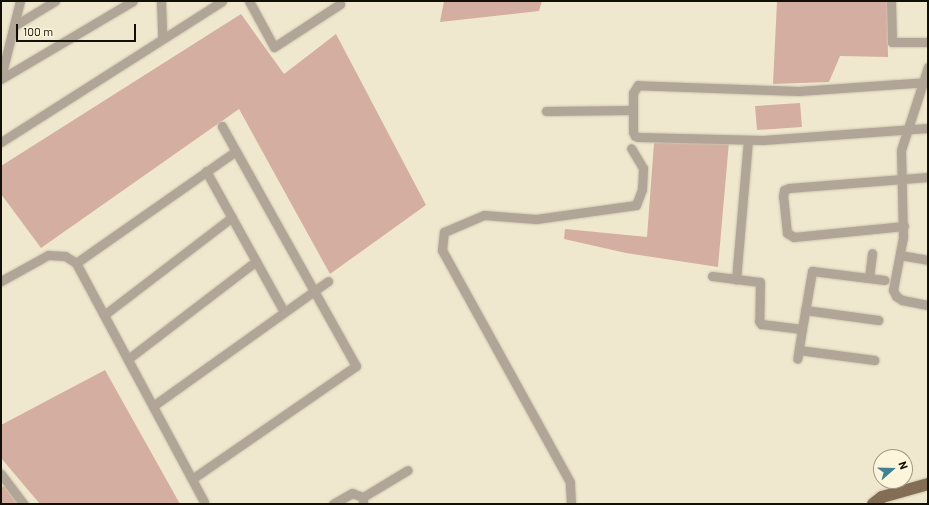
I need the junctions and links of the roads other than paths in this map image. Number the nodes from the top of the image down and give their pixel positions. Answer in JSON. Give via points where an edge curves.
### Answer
{"nodes":[{"id":1,"x":20,"y":1,"type":"edge"},
{"id":2,"x":55,"y":1,"type":"edge"},
{"id":3,"x":133,"y":1,"type":"edge"},
{"id":4,"x":161,"y":1,"type":"edge"},
{"id":5,"x":222,"y":1,"type":"edge"},
{"id":6,"x":249,"y":1,"type":"edge"},
{"id":7,"x":891,"y":1,"type":"edge"},
{"id":8,"x":340,"y":4,"type":"dead end"},
{"id":9,"x":14,"y":26,"type":"junction"},
{"id":10,"x":162,"y":38,"type":"junction"},
{"id":11,"x":928,"y":42,"type":"edge"},
{"id":12,"x":928,"y":67,"type":"edge"},
{"id":13,"x":1,"y":78,"type":"edge"},
{"id":14,"x":926,"y":82,"type":"edge"},
{"id":15,"x":633,"y":110,"type":"junction"},
{"id":16,"x":546,"y":111,"type":"dead end"},
{"id":17,"x":222,"y":126,"type":"dead end"},
{"id":18,"x":928,"y":128,"type":"edge"},
{"id":19,"x":908,"y":129,"type":"junction"},
{"id":20,"x":748,"y":140,"type":"junction"},
{"id":21,"x":1,"y":142,"type":"edge"},
{"id":22,"x":631,"y":148,"type":"dead end"},
{"id":23,"x":236,"y":151,"type":"junction"},
{"id":24,"x":206,"y":172,"type":"junction"},
{"id":25,"x":928,"y":177,"type":"edge"},
{"id":26,"x":902,"y":179,"type":"junction"},
{"id":27,"x":232,"y":218,"type":"junction"},
{"id":28,"x":904,"y":226,"type":"junction"},
{"id":29,"x":872,"y":253,"type":"dead end"},
{"id":30,"x":900,"y":255,"type":"junction"},
{"id":31,"x":928,"y":260,"type":"edge"},
{"id":32,"x":256,"y":261,"type":"junction"},
{"id":33,"x":76,"y":263,"type":"junction"},
{"id":34,"x":712,"y":276,"type":"dead end"},
{"id":35,"x":869,"y":278,"type":"junction"},
{"id":36,"x":736,"y":279,"type":"junction"},
{"id":37,"x":884,"y":280,"type":"dead end"},
{"id":38,"x":1,"y":281,"type":"edge"},
{"id":39,"x":328,"y":281,"type":"dead end"},
{"id":40,"x":314,"y":291,"type":"junction"},
{"id":41,"x":928,"y":305,"type":"edge"},
{"id":42,"x":805,"y":310,"type":"junction"},
{"id":43,"x":284,"y":312,"type":"junction"},
{"id":44,"x":104,"y":315,"type":"junction"},
{"id":45,"x":878,"y":320,"type":"dead end"},
{"id":46,"x":802,"y":329,"type":"junction"},
{"id":47,"x":128,"y":360,"type":"junction"},
{"id":48,"x":874,"y":360,"type":"dead end"},
{"id":49,"x":153,"y":406,"type":"junction"},
{"id":50,"x":408,"y":470,"type":"dead end"},
{"id":51,"x":1,"y":474,"type":"edge"},
{"id":52,"x":192,"y":479,"type":"junction"},
{"id":53,"x":928,"y":484,"type":"edge"},
{"id":54,"x":363,"y":501,"type":"edge"},
{"id":55,"x":204,"y":502,"type":"dead end"},
{"id":56,"x":24,"y":504,"type":"edge"},
{"id":57,"x":333,"y":504,"type":"edge"},
{"id":58,"x":571,"y":504,"type":"edge"},
{"id":59,"x":873,"y":504,"type":"edge"}],
"edges":[{"from":1,"to":9,"type":"street"},
{"from":2,"to":9,"type":"street"},
{"from":3,"to":13,"type":"street"},
{"from":4,"to":10,"type":"street"},
{"from":5,"to":10,"type":"street"},
{"from":6,"to":8,"type":"street","via":[[274,47]]},
{"from":7,"to":11,"type":"street","via":[[892,42]]},
{"from":9,"to":13,"type":"street"},
{"from":10,"to":21,"type":"street"},
{"from":12,"to":14,"type":"street"},
{"from":14,"to":15,"type":"street","via":[[798,91],[638,85],[633,93]]},
{"from":14,"to":19,"type":"street"},
{"from":15,"to":16,"type":"street"},
{"from":15,"to":20,"type":"street","via":[[633,132],[638,137]]},
{"from":17,"to":23,"type":"street"},
{"from":18,"to":19,"type":"street"},
{"from":19,"to":20,"type":"street"},
{"from":19,"to":26,"type":"street","via":[[900,150]]},
{"from":20,"to":36,"type":"street"},
{"from":22,"to":58,"type":"street","via":[[643,168],[642,189],[636,205],[536,219],[484,215],[444,232],[442,250],[570,482]]},
{"from":23,"to":24,"type":"street"},
{"from":23,"to":40,"type":"street"},
{"from":24,"to":27,"type":"street"},
{"from":24,"to":33,"type":"street"},
{"from":25,"to":26,"type":"street"},
{"from":26,"to":28,"type":"street"},
{"from":26,"to":28,"type":"street","via":[[789,188],[784,190],[783,197],[787,233],[794,237]]},
{"from":27,"to":32,"type":"street"},
{"from":27,"to":44,"type":"street"},
{"from":28,"to":30,"type":"street"},
{"from":29,"to":35,"type":"street"},
{"from":30,"to":31,"type":"street"},
{"from":30,"to":41,"type":"street","via":[[893,290],[896,296],[902,300]]},
{"from":32,"to":43,"type":"street"},
{"from":32,"to":47,"type":"street"},
{"from":33,"to":38,"type":"street","via":[[65,256],[48,255]]},
{"from":33,"to":44,"type":"street"},
{"from":34,"to":36,"type":"street"},
{"from":35,"to":37,"type":"street"},
{"from":35,"to":42,"type":"street","via":[[812,271]]},
{"from":36,"to":46,"type":"street","via":[[760,282],[760,323]]},
{"from":39,"to":40,"type":"street"},
{"from":40,"to":43,"type":"street"},
{"from":40,"to":52,"type":"street","via":[[356,366]]},
{"from":42,"to":45,"type":"street"},
{"from":42,"to":46,"type":"street"},
{"from":43,"to":49,"type":"street"},
{"from":44,"to":47,"type":"street"},
{"from":46,"to":48,"type":"street","via":[[798,355]]},
{"from":47,"to":49,"type":"street"},
{"from":49,"to":52,"type":"street"},
{"from":50,"to":54,"type":"street"},
{"from":51,"to":56,"type":"street"},
{"from":52,"to":55,"type":"street"},
{"from":53,"to":59,"type":"main road","via":[[882,498]]},
{"from":54,"to":57,"type":"street","via":[[352,493]]}]}
